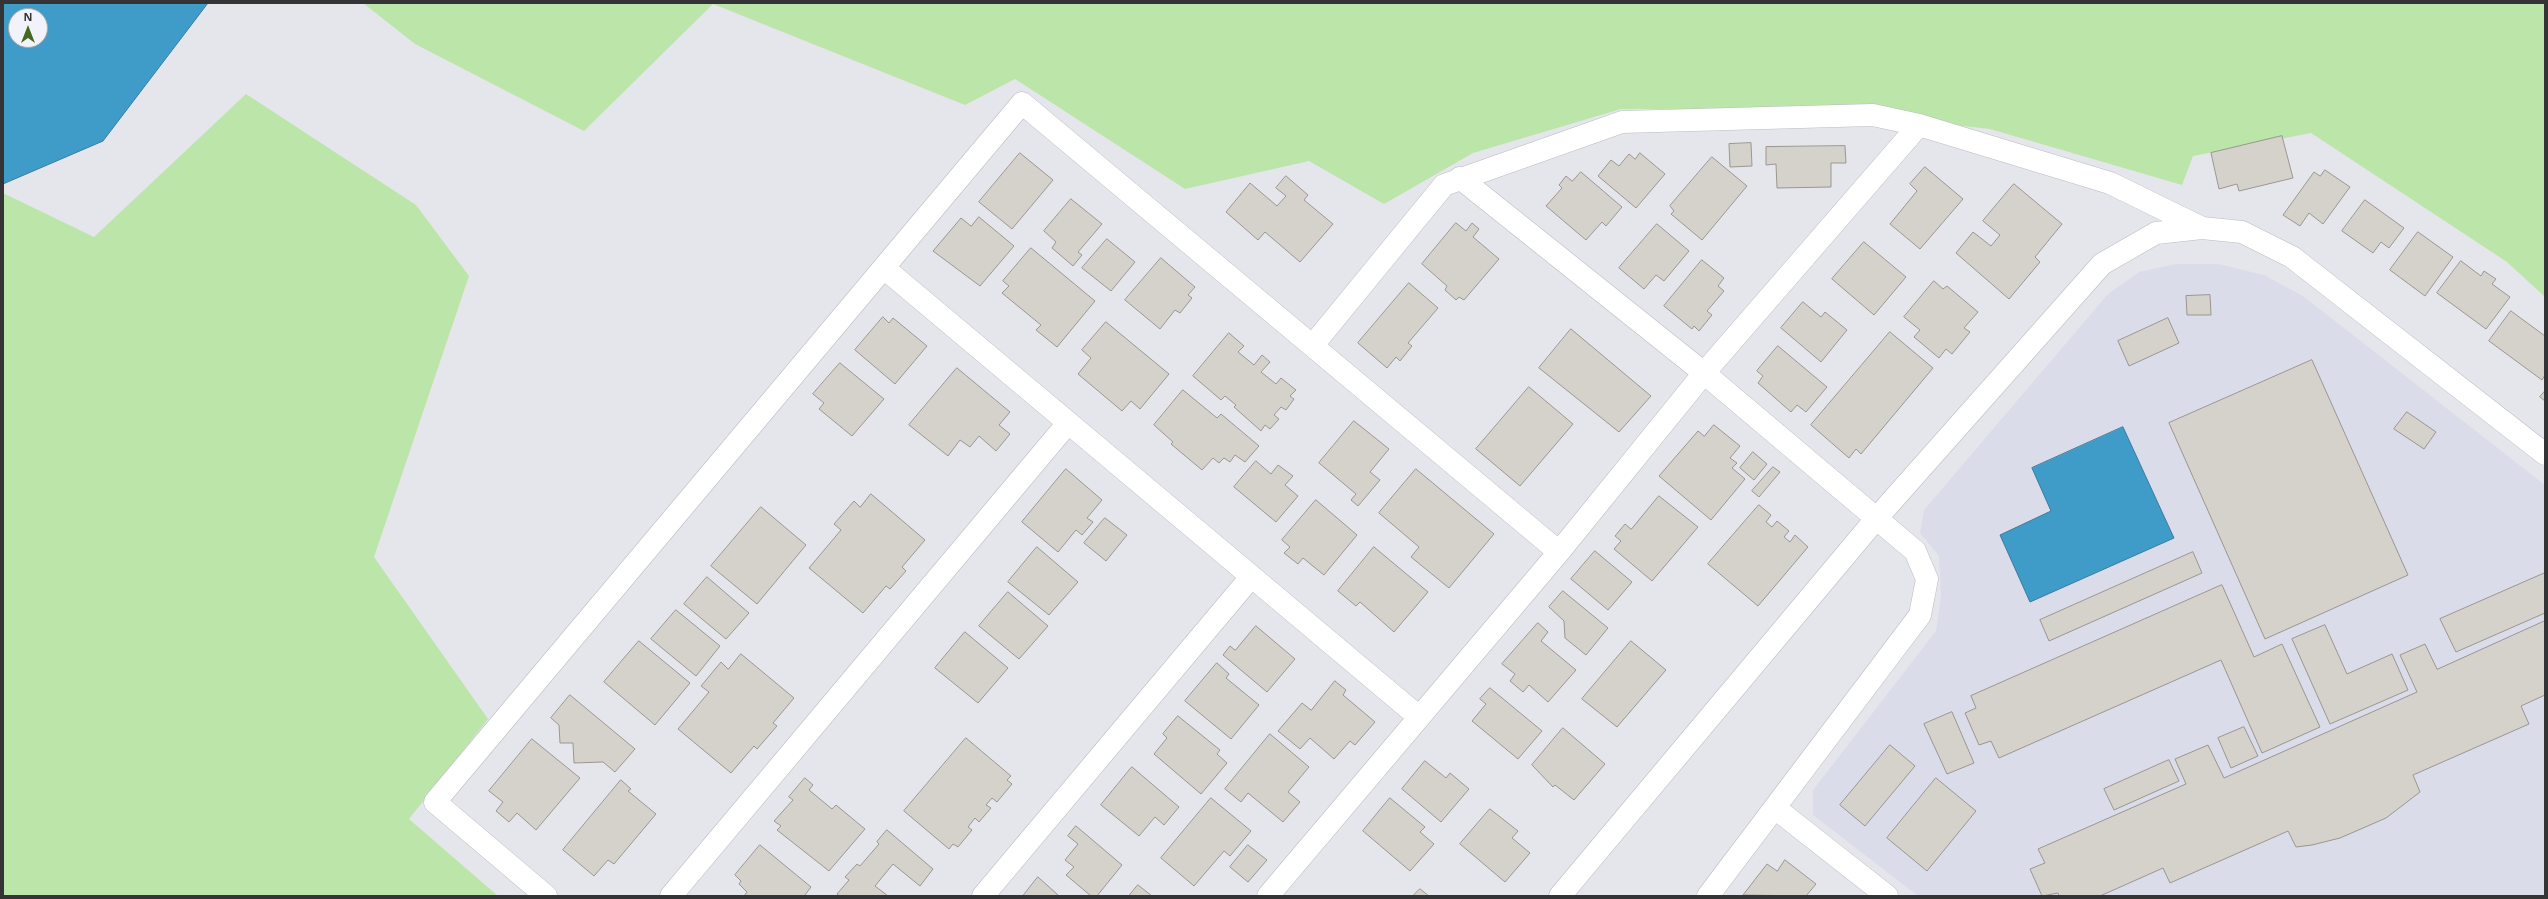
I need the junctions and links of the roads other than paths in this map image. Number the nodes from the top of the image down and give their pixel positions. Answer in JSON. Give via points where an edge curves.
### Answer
{"nodes":[{"id":1,"x":1918,"y":125,"type":"junction"},
{"id":2,"x":1460,"y":178,"type":"junction"},
{"id":3,"x":2202,"y":228,"type":"junction"},
{"id":4,"x":884,"y":268,"type":"junction"},
{"id":5,"x":1313,"y":345,"type":"junction"},
{"id":6,"x":1704,"y":373,"type":"junction"},
{"id":7,"x":1068,"y":423,"type":"junction"},
{"id":8,"x":2545,"y":454,"type":"edge"},
{"id":9,"x":1875,"y":520,"type":"junction"},
{"id":10,"x":1559,"y":552,"type":"junction"},
{"id":11,"x":1251,"y":577,"type":"junction"},
{"id":12,"x":1419,"y":717,"type":"junction"},
{"id":13,"x":1775,"y":808,"type":"junction"},
{"id":14,"x":546,"y":896,"type":"edge"},
{"id":15,"x":671,"y":896,"type":"edge"},
{"id":16,"x":983,"y":896,"type":"edge"},
{"id":17,"x":1268,"y":896,"type":"edge"},
{"id":18,"x":1560,"y":896,"type":"edge"},
{"id":19,"x":1708,"y":896,"type":"edge"},
{"id":20,"x":1887,"y":896,"type":"edge"}],
"edges":[{"from":1,"to":2,"type":"street","via":[[1873,115],[1622,122]]},
{"from":1,"to":3,"type":"street","via":[[2110,183]]},
{"from":1,"to":6,"type":"street"},
{"from":2,"to":5,"type":"street","via":[[1444,185]]},
{"from":2,"to":6,"type":"street"},
{"from":3,"to":8,"type":"street","via":[[2242,232],[2292,257]]},
{"from":3,"to":9,"type":"street","via":[[2156,233],[2102,264]]},
{"from":4,"to":5,"type":"street","via":[[1022,103]]},
{"from":4,"to":7,"type":"street"},
{"from":4,"to":14,"type":"street","via":[[435,802]]},
{"from":5,"to":10,"type":"street"},
{"from":6,"to":9,"type":"street"},
{"from":6,"to":10,"type":"street"},
{"from":7,"to":11,"type":"street"},
{"from":7,"to":15,"type":"street"},
{"from":9,"to":13,"type":"street","via":[[1915,551],[1927,580],[1920,615]]},
{"from":9,"to":18,"type":"street"},
{"from":10,"to":12,"type":"street"},
{"from":11,"to":12,"type":"street"},
{"from":11,"to":16,"type":"street"},
{"from":12,"to":17,"type":"street"},
{"from":13,"to":19,"type":"street"},
{"from":13,"to":20,"type":"street"}]}
